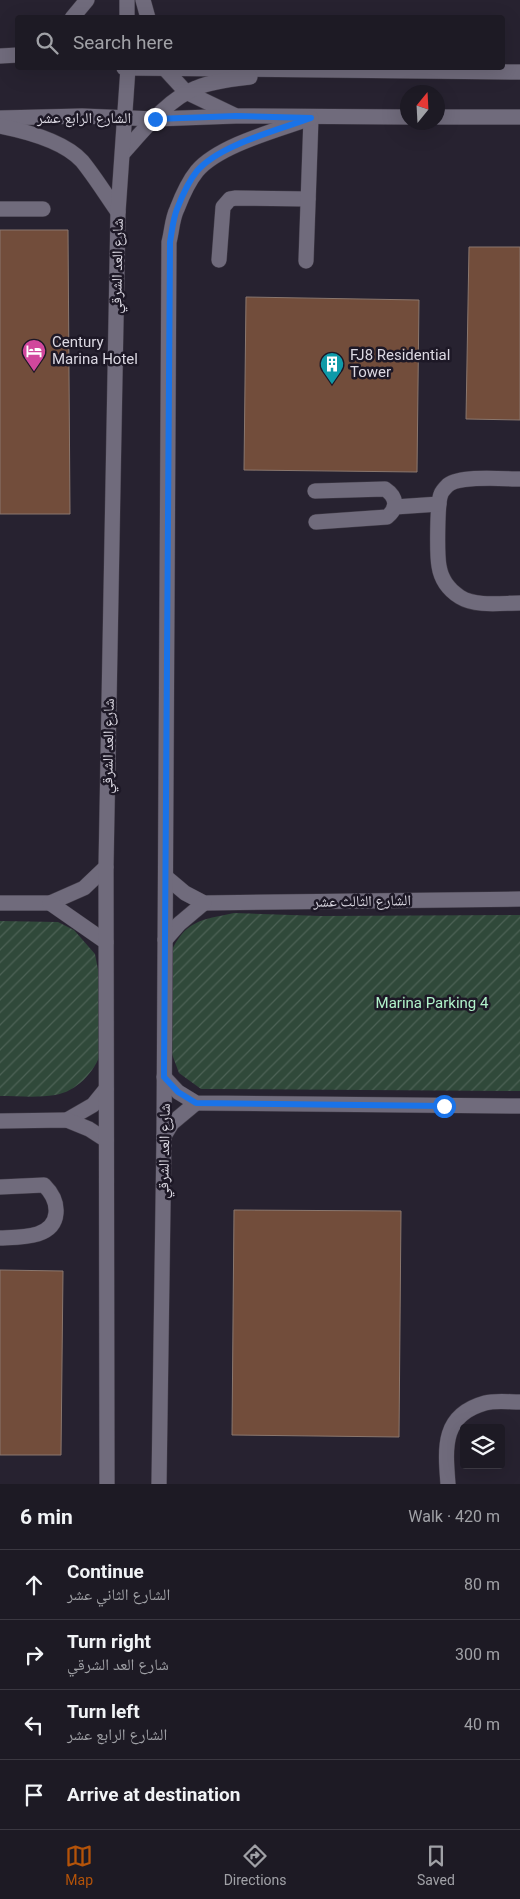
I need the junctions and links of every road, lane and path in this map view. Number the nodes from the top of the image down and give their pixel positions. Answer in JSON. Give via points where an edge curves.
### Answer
{"nodes":[{"id":1,"x":87,"y":0,"type":"edge"},
{"id":2,"x":127,"y":0,"type":"edge"},
{"id":3,"x":143,"y":0,"type":"edge"},
{"id":4,"x":74,"y":15,"type":"edge"},
{"id":5,"x":127,"y":15,"type":"edge"},
{"id":6,"x":147,"y":15,"type":"edge"},
{"id":7,"x":15,"y":55,"type":"edge"},
{"id":8,"x":0,"y":56,"type":"edge"},
{"id":9,"x":127,"y":70,"type":"edge"},
{"id":10,"x":167,"y":70,"type":"edge"},
{"id":11,"x":293,"y":70,"type":"joint"},
{"id":12,"x":520,"y":72,"type":"edge"},
{"id":13,"x":186,"y":92,"type":"junction"},
{"id":14,"x":236,"y":116,"type":"junction"},
{"id":15,"x":400,"y":117,"type":"edge"},
{"id":16,"x":445,"y":117,"type":"edge"},
{"id":17,"x":520,"y":117,"type":"edge"},
{"id":18,"x":0,"y":118,"type":"edge"},
{"id":19,"x":124,"y":118,"type":"junction"},
{"id":20,"x":311,"y":118,"type":"junction"},
{"id":21,"x":155,"y":119,"type":"junction"},
{"id":22,"x":0,"y":126,"type":"edge"},
{"id":23,"x":123,"y":153,"type":"junction"},
{"id":24,"x":308,"y":199,"type":"junction"},
{"id":25,"x":0,"y":209,"type":"edge"},
{"id":26,"x":43,"y":209,"type":"dead end"},
{"id":27,"x":118,"y":212,"type":"junction"},
{"id":28,"x":219,"y":260,"type":"dead end"},
{"id":29,"x":306,"y":261,"type":"dead end"},
{"id":30,"x":520,"y":479,"type":"edge"},
{"id":31,"x":315,"y":491,"type":"dead end"},
{"id":32,"x":439,"y":504,"type":"junction"},
{"id":33,"x":395,"y":507,"type":"junction"},
{"id":34,"x":316,"y":522,"type":"dead end"},
{"id":35,"x":520,"y":603,"type":"edge"},
{"id":36,"x":106,"y":867,"type":"junction"},
{"id":37,"x":166,"y":877,"type":"junction"},
{"id":38,"x":520,"y":899,"type":"edge"},
{"id":39,"x":0,"y":903,"type":"edge"},
{"id":40,"x":50,"y":903,"type":"junction"},
{"id":41,"x":204,"y":903,"type":"junction"},
{"id":42,"x":165,"y":940,"type":"junction"},
{"id":43,"x":106,"y":942,"type":"junction"},
{"id":44,"x":164,"y":1077,"type":"junction"},
{"id":45,"x":106,"y":1089,"type":"junction"},
{"id":46,"x":196,"y":1103,"type":"junction"},
{"id":47,"x":520,"y":1106,"type":"edge"},
{"id":48,"x":0,"y":1120,"type":"edge"},
{"id":49,"x":68,"y":1120,"type":"junction"},
{"id":50,"x":164,"y":1136,"type":"junction"},
{"id":51,"x":106,"y":1140,"type":"junction"},
{"id":52,"x":0,"y":1187,"type":"edge"},
{"id":53,"x":0,"y":1238,"type":"edge"},
{"id":54,"x":520,"y":1402,"type":"edge"},
{"id":55,"x":107,"y":1484,"type":"edge"},
{"id":56,"x":159,"y":1484,"type":"edge"},
{"id":57,"x":448,"y":1484,"type":"edge"}],
"edges":[{"from":1,"to":4,"type":"street"},
{"from":2,"to":5,"type":"street"},
{"from":3,"to":6,"type":"street"},
{"from":7,"to":8,"type":"street"},
{"from":9,"to":19,"type":"street","name":"شارع العد الشرقي"},
{"from":10,"to":13,"type":"street"},
{"from":11,"to":12,"type":"street"},
{"from":11,"to":13,"type":"street","via":[[198,86]]},
{"from":13,"to":14,"type":"street"},
{"from":13,"to":21,"type":"street"},
{"from":14,"to":20,"type":"street","name":"الشارع الرابع عشر"},
{"from":14,"to":21,"type":"street","name":"الشارع الرابع عشر"},
{"from":15,"to":20,"type":"street","name":"الشارع الرابع عشر"},
{"from":16,"to":17,"type":"street"},
{"from":18,"to":19,"type":"street","name":"الشارع الرابع عشر"},
{"from":19,"to":21,"type":"street","name":"الشارع الرابع عشر"},
{"from":19,"to":23,"type":"street","name":"شارع العد الشرقي"},
{"from":20,"to":24,"type":"street"},
{"from":20,"to":37,"type":"street","name":"شارع العد الشرقي","via":[[215,155],[197,171],[176,210],[170,242]]},
{"from":21,"to":23,"type":"street"},
{"from":22,"to":27,"type":"street","via":[[68,149],[81,160]]},
{"from":23,"to":27,"type":"street","name":"شارع العد الشرقي"},
{"from":24,"to":28,"type":"street","via":[[230,199],[223,207]]},
{"from":24,"to":29,"type":"street"},
{"from":25,"to":26,"type":"street"},
{"from":27,"to":36,"type":"street","name":"شارع العد الشرقي"},
{"from":30,"to":32,"type":"street","via":[[459,480],[448,485]]},
{"from":31,"to":33,"type":"street","via":[[385,489],[395,500]]},
{"from":32,"to":33,"type":"street"},
{"from":32,"to":35,"type":"street","via":[[438,566],[451,590],[474,602]]},
{"from":33,"to":34,"type":"street","via":[[387,517]]},
{"from":36,"to":40,"type":"street","via":[[84,888]]},
{"from":36,"to":43,"type":"street","name":"شارع العد الشرقي"},
{"from":37,"to":41,"type":"street"},
{"from":37,"to":42,"type":"street","name":"شارع العد الشرقي"},
{"from":38,"to":41,"type":"street","name":"الشارع الثالث عشر"},
{"from":39,"to":40,"type":"street"},
{"from":40,"to":43,"type":"street"},
{"from":41,"to":42,"type":"street"},
{"from":42,"to":44,"type":"street","name":"شارع العد الشرقي"},
{"from":43,"to":45,"type":"street","name":"شارع العد الشرقي"},
{"from":44,"to":46,"type":"street","via":[[178,1092]]},
{"from":44,"to":50,"type":"street","name":"شارع العد الشرقي"},
{"from":45,"to":49,"type":"street","via":[[93,1105]]},
{"from":45,"to":51,"type":"street","name":"شارع العد الشرقي"},
{"from":46,"to":47,"type":"street"},
{"from":46,"to":50,"type":"street","via":[[172,1123]]},
{"from":48,"to":49,"type":"street"},
{"from":49,"to":51,"type":"street"},
{"from":50,"to":56,"type":"street","name":"شارع العد الشرقي"},
{"from":51,"to":55,"type":"street","name":"شارع العد الشرقي"},
{"from":52,"to":53,"type":"street","via":[[44,1185],[57,1205],[55,1221],[47,1230],[34,1235]]},
{"from":54,"to":57,"type":"street","via":[[487,1402],[466,1410],[451,1425],[445,1451]]}]}
